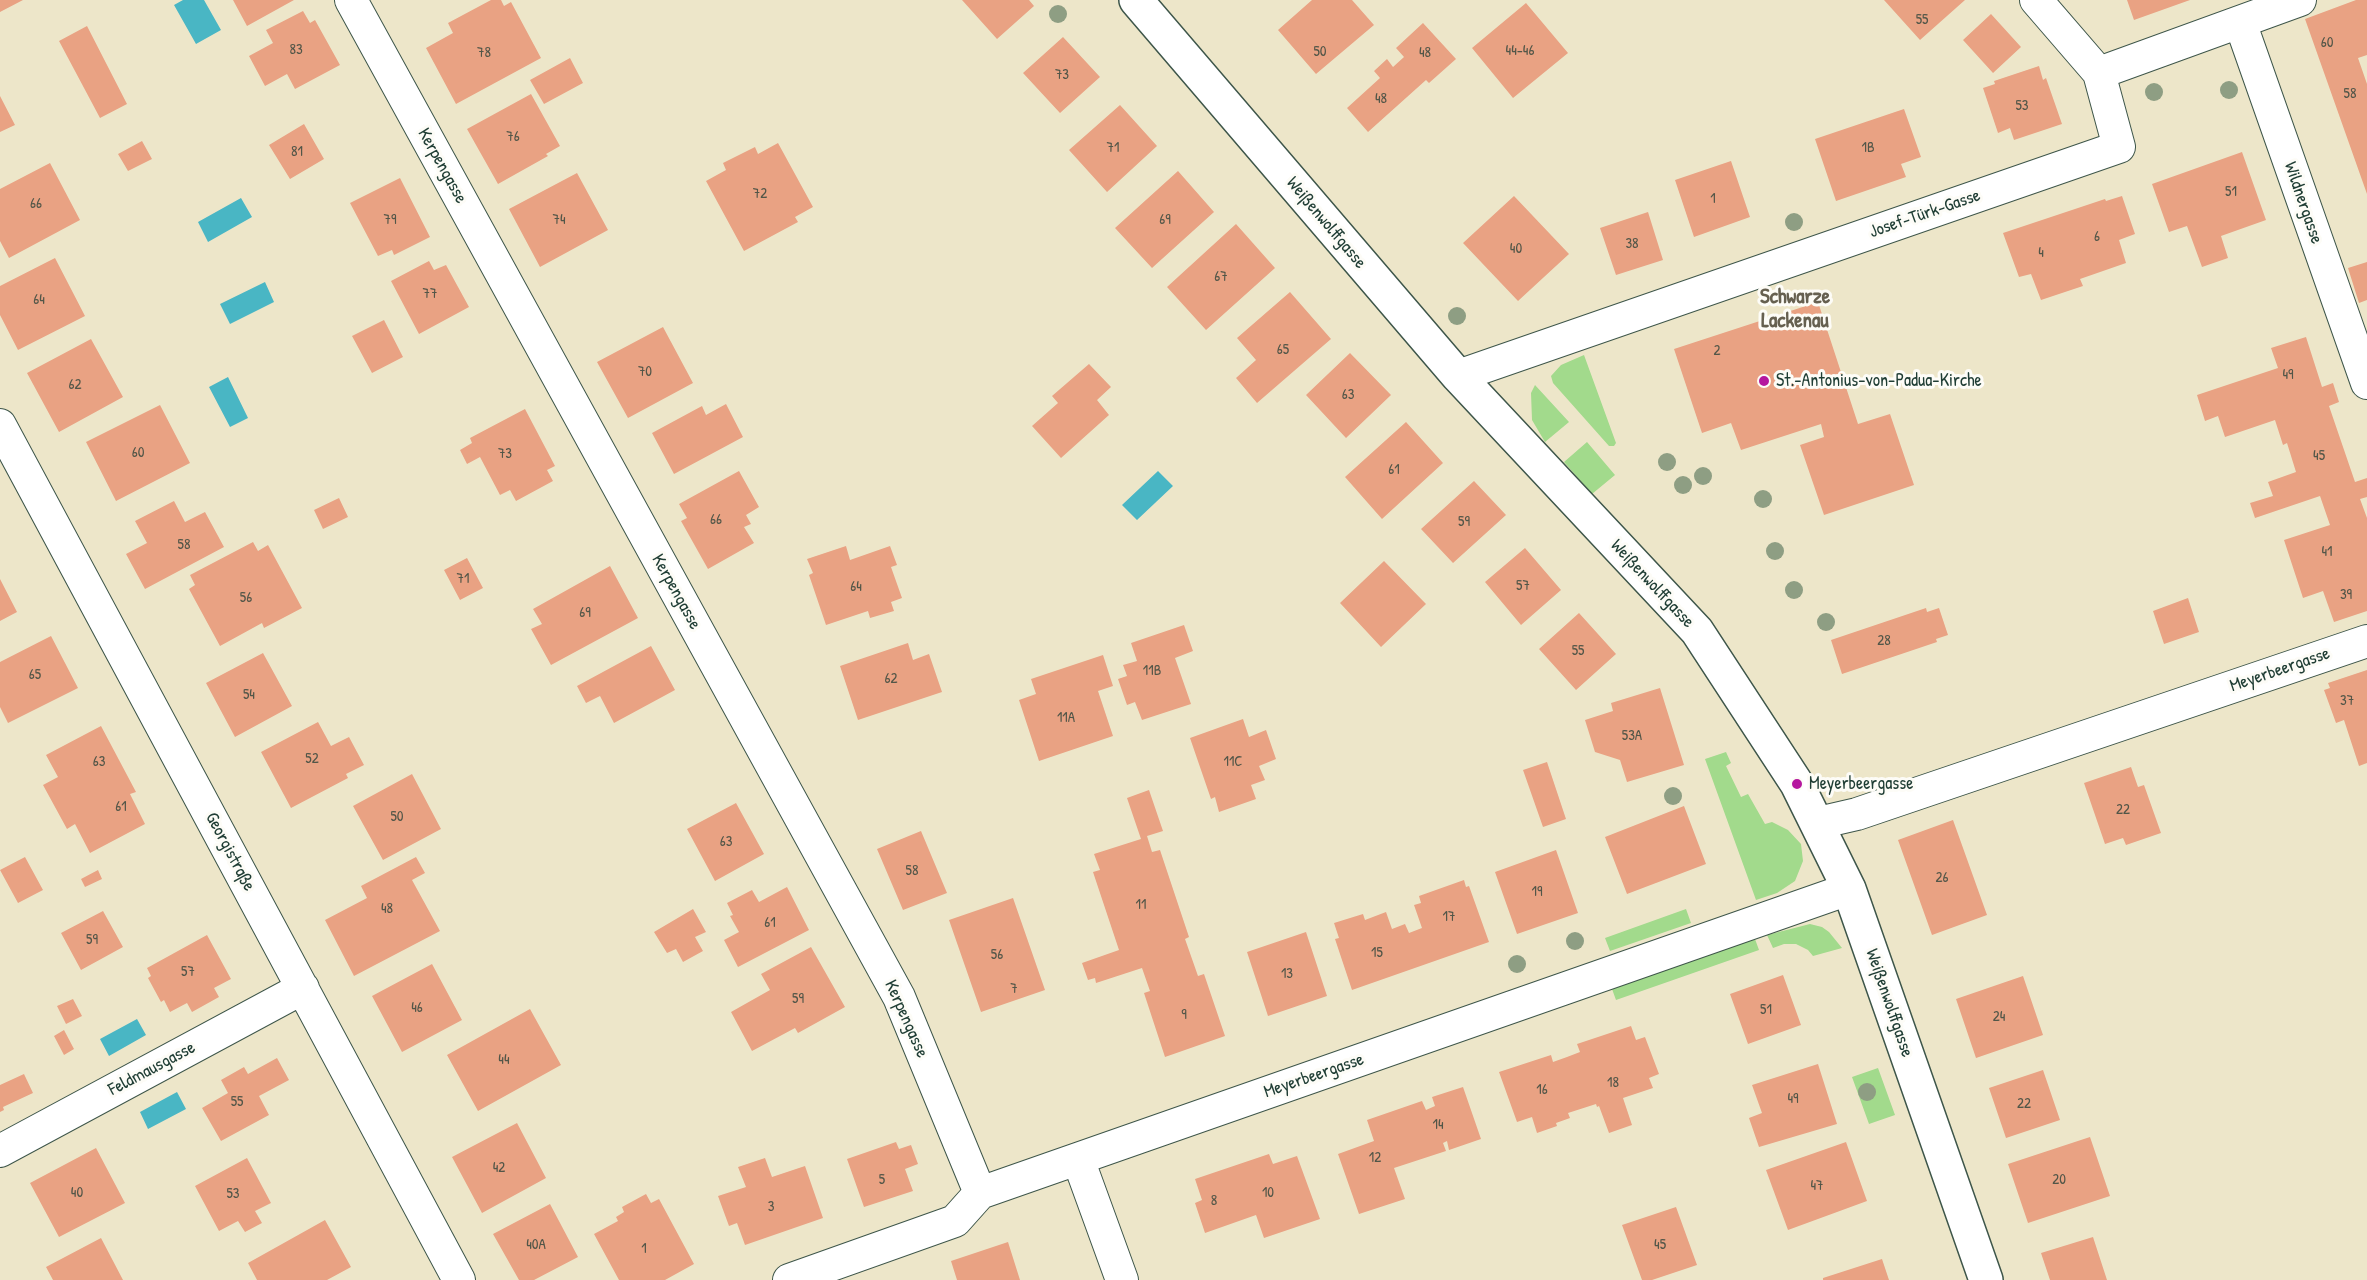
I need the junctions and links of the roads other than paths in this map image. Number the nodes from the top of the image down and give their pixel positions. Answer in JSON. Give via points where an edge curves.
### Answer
{"nodes":[{"id":1,"x":351,"y":0,"type":"edge"},
{"id":2,"x":1136,"y":0,"type":"edge"},
{"id":3,"x":2036,"y":0,"type":"edge"},
{"id":4,"x":2300,"y":0,"type":"edge"},
{"id":5,"x":2240,"y":22,"type":"junction"},
{"id":6,"x":2099,"y":73,"type":"junction"},
{"id":7,"x":1458,"y":376,"type":"junction"},
{"id":8,"x":2367,"y":383,"type":"edge"},
{"id":9,"x":0,"y":425,"type":"edge"},
{"id":10,"x":2367,"y":641,"type":"edge"},
{"id":11,"x":1818,"y":823,"type":"junction"},
{"id":12,"x":1850,"y":889,"type":"junction"},
{"id":13,"x":303,"y":988,"type":"junction"},
{"id":14,"x":0,"y":1151,"type":"edge"},
{"id":15,"x":1078,"y":1159,"type":"junction"},
{"id":16,"x":980,"y":1193,"type":"junction"},
{"id":17,"x":459,"y":1280,"type":"edge"},
{"id":18,"x":789,"y":1280,"type":"edge"},
{"id":19,"x":1122,"y":1280,"type":"edge"},
{"id":20,"x":1986,"y":1280,"type":"edge"}],
"edges":[{"from":1,"to":16,"type":"street","name":"Kerpengasse","via":[[899,997]]},
{"from":2,"to":7,"type":"street","name":"Weißenwolffgasse"},
{"from":3,"to":6,"type":"street"},
{"from":4,"to":5,"type":"street"},
{"from":5,"to":6,"type":"street"},
{"from":5,"to":8,"type":"street","name":"Wildnergasse"},
{"from":6,"to":7,"type":"street","name":"Josef-Türk-Gasse","via":[[2119,147]]},
{"from":7,"to":11,"type":"street","name":"Weißenwolffgasse","via":[[1697,631],[1797,784]]},
{"from":9,"to":13,"type":"street","name":"Georgistraße"},
{"from":10,"to":11,"type":"street","name":"Meyerbeergasse","via":[[1857,814]]},
{"from":11,"to":12,"type":"street","name":"Weißenwolffgasse"},
{"from":12,"to":15,"type":"street","name":"Meyerbeergasse"},
{"from":12,"to":20,"type":"street","name":"Weißenwolffgasse"},
{"from":13,"to":14,"type":"street","name":"Feldmausgasse"},
{"from":13,"to":17,"type":"street","name":"Georgistraße"},
{"from":15,"to":16,"type":"street","name":"Meyerbeergasse"},
{"from":15,"to":19,"type":"street"},
{"from":16,"to":18,"type":"street","name":"Meyerbeergasse","via":[[955,1221]]}]}
